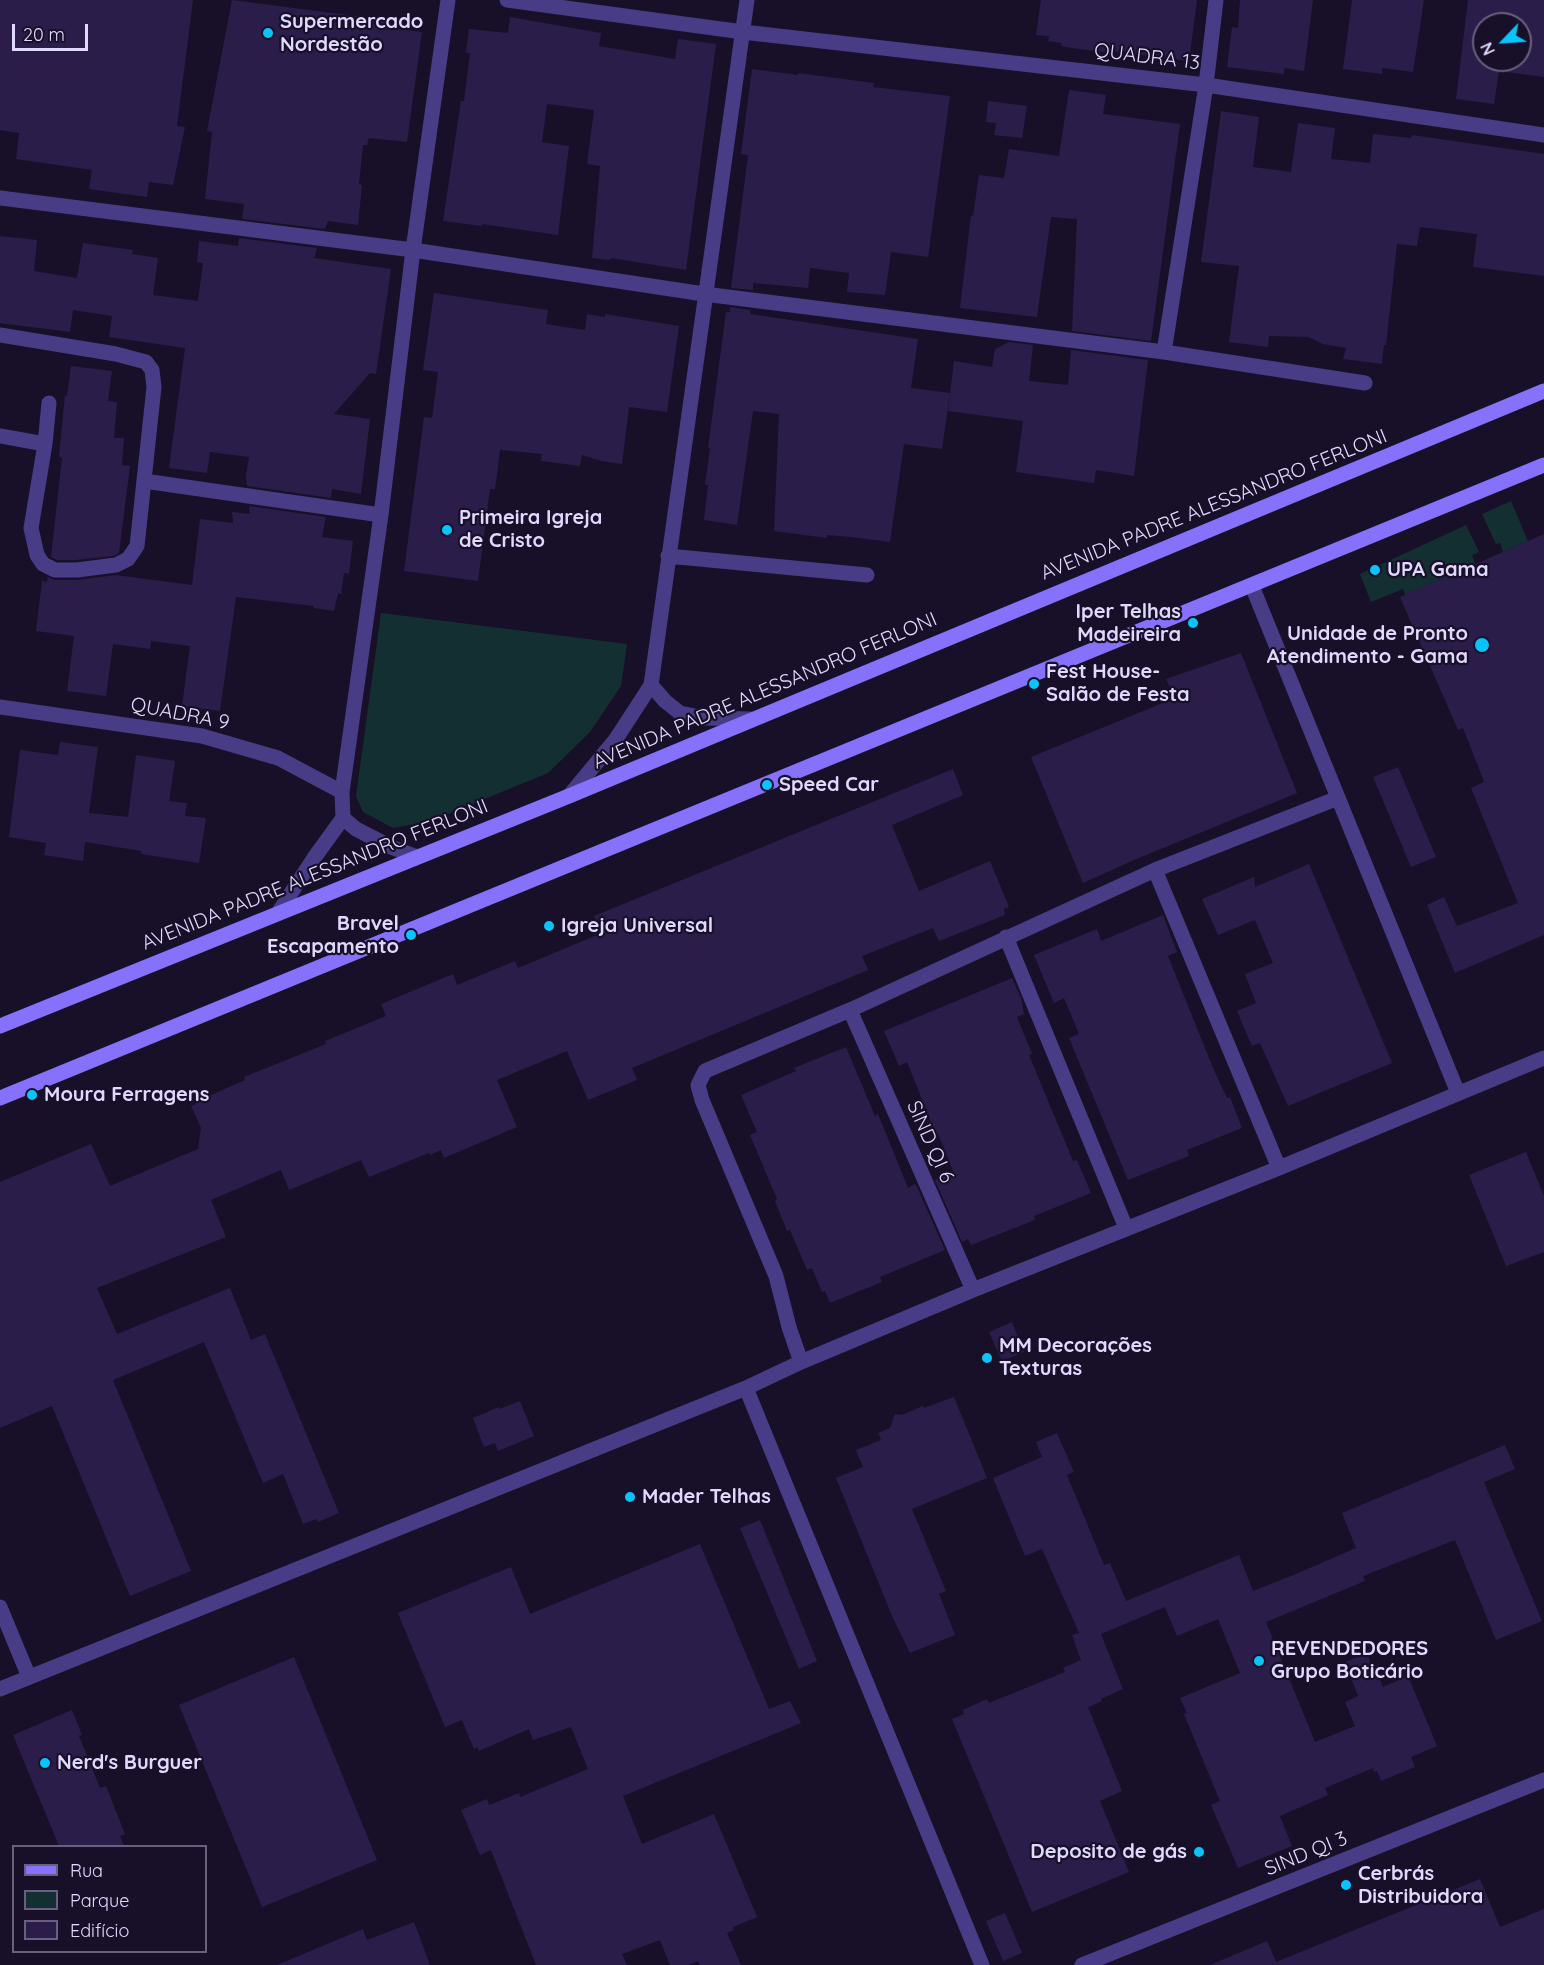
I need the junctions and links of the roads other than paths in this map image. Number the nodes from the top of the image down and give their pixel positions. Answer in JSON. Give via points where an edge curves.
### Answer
{"nodes":[{"id":1,"x":448,"y":0,"type":"edge"},
{"id":2,"x":507,"y":0,"type":"edge"},
{"id":3,"x":747,"y":0,"type":"edge"},
{"id":4,"x":1216,"y":0,"type":"edge"},
{"id":5,"x":743,"y":32,"type":"junction"},
{"id":6,"x":1206,"y":85,"type":"junction"},
{"id":7,"x":1544,"y":135,"type":"edge"},
{"id":8,"x":0,"y":198,"type":"edge"},
{"id":9,"x":413,"y":250,"type":"junction"},
{"id":10,"x":704,"y":294,"type":"junction"},
{"id":11,"x":0,"y":335,"type":"edge"},
{"id":12,"x":1164,"y":352,"type":"junction"},
{"id":13,"x":1365,"y":383,"type":"dead end"},
{"id":14,"x":1544,"y":391,"type":"edge"},
{"id":15,"x":49,"y":403,"type":"dead end"},
{"id":16,"x":0,"y":436,"type":"edge"},
{"id":17,"x":45,"y":444,"type":"junction"},
{"id":18,"x":1544,"y":465,"type":"edge"},
{"id":19,"x":144,"y":481,"type":"junction"},
{"id":20,"x":381,"y":515,"type":"junction"},
{"id":21,"x":668,"y":556,"type":"junction"},
{"id":22,"x":867,"y":575,"type":"dead end"},
{"id":23,"x":1252,"y":586,"type":"junction"},
{"id":24,"x":651,"y":685,"type":"junction"},
{"id":25,"x":0,"y":706,"type":"edge"},
{"id":26,"x":750,"y":719,"type":"junction"},
{"id":27,"x":342,"y":792,"type":"junction"},
{"id":28,"x":569,"y":796,"type":"junction"},
{"id":29,"x":1338,"y":798,"type":"junction"},
{"id":30,"x":343,"y":818,"type":"junction"},
{"id":31,"x":417,"y":856,"type":"junction"},
{"id":32,"x":1155,"y":870,"type":"junction"},
{"id":33,"x":278,"y":913,"type":"junction"},
{"id":34,"x":1006,"y":937,"type":"junction"},
{"id":35,"x":850,"y":1010,"type":"junction"},
{"id":36,"x":0,"y":1026,"type":"edge"},
{"id":37,"x":1544,"y":1058,"type":"edge"},
{"id":38,"x":1458,"y":1093,"type":"junction"},
{"id":39,"x":1,"y":1096,"type":"edge"},
{"id":40,"x":1280,"y":1168,"type":"junction"},
{"id":41,"x":1126,"y":1228,"type":"junction"},
{"id":42,"x":973,"y":1290,"type":"junction"},
{"id":43,"x":801,"y":1362,"type":"junction"},
{"id":44,"x":746,"y":1388,"type":"junction"},
{"id":45,"x":0,"y":1607,"type":"edge"},
{"id":46,"x":29,"y":1677,"type":"junction"},
{"id":47,"x":0,"y":1689,"type":"edge"},
{"id":48,"x":1544,"y":1780,"type":"edge"},
{"id":49,"x":982,"y":1965,"type":"edge"},
{"id":50,"x":1082,"y":1965,"type":"edge"}],
"edges":[{"from":1,"to":9,"type":"street"},
{"from":2,"to":5,"type":"street","name":"QUADRA 13"},
{"from":3,"to":5,"type":"street"},
{"from":4,"to":6,"type":"street"},
{"from":5,"to":6,"type":"street","name":"QUADRA 13"},
{"from":5,"to":10,"type":"street"},
{"from":6,"to":7,"type":"street","name":"QUADRA 13"},
{"from":6,"to":12,"type":"street"},
{"from":8,"to":9,"type":"street"},
{"from":9,"to":10,"type":"street"},
{"from":9,"to":20,"type":"street"},
{"from":10,"to":12,"type":"street"},
{"from":10,"to":21,"type":"street"},
{"from":11,"to":19,"type":"street","via":[[146,362],[153,370],[154,387]]},
{"from":12,"to":13,"type":"street"},
{"from":14,"to":26,"type":"main road","name":"AVENIDA PADRE ALESSANDRO FERLONI"},
{"from":15,"to":17,"type":"street"},
{"from":16,"to":17,"type":"street"},
{"from":17,"to":19,"type":"street","via":[[31,528],[37,555],[43,564],[55,570],[116,565],[128,559],[137,546]]},
{"from":18,"to":23,"type":"main road"},
{"from":19,"to":20,"type":"street"},
{"from":20,"to":27,"type":"street"},
{"from":21,"to":22,"type":"street"},
{"from":21,"to":24,"type":"street"},
{"from":23,"to":29,"type":"street"},
{"from":23,"to":39,"type":"main road"},
{"from":24,"to":26,"type":"street","via":[[680,713]]},
{"from":24,"to":28,"type":"street","via":[[616,739]]},
{"from":25,"to":27,"type":"street","name":"QUADRA 9","via":[[202,736],[278,758]]},
{"from":26,"to":28,"type":"main road","name":"AVENIDA PADRE ALESSANDRO FERLONI"},
{"from":27,"to":30,"type":"street"},
{"from":28,"to":31,"type":"main road","name":"AVENIDA PADRE ALESSANDRO FERLONI"},
{"from":29,"to":32,"type":"street"},
{"from":29,"to":38,"type":"street"},
{"from":30,"to":31,"type":"street","via":[[391,847]]},
{"from":30,"to":33,"type":"street"},
{"from":31,"to":33,"type":"main road","name":"AVENIDA PADRE ALESSANDRO FERLONI"},
{"from":32,"to":34,"type":"street"},
{"from":32,"to":40,"type":"street"},
{"from":33,"to":36,"type":"main road","name":"AVENIDA PADRE ALESSANDRO FERLONI"},
{"from":34,"to":35,"type":"street"},
{"from":34,"to":41,"type":"street"},
{"from":35,"to":42,"type":"street","name":"SIND QI 6"},
{"from":35,"to":43,"type":"street","via":[[705,1071],[698,1085],[776,1276]]},
{"from":37,"to":38,"type":"street"},
{"from":38,"to":40,"type":"street"},
{"from":40,"to":41,"type":"street"},
{"from":41,"to":42,"type":"street"},
{"from":42,"to":43,"type":"street"},
{"from":43,"to":44,"type":"street"},
{"from":44,"to":46,"type":"street"},
{"from":44,"to":49,"type":"street"},
{"from":45,"to":46,"type":"street"},
{"from":46,"to":47,"type":"street"},
{"from":48,"to":50,"type":"street","name":"SIND QI 3"}]}
